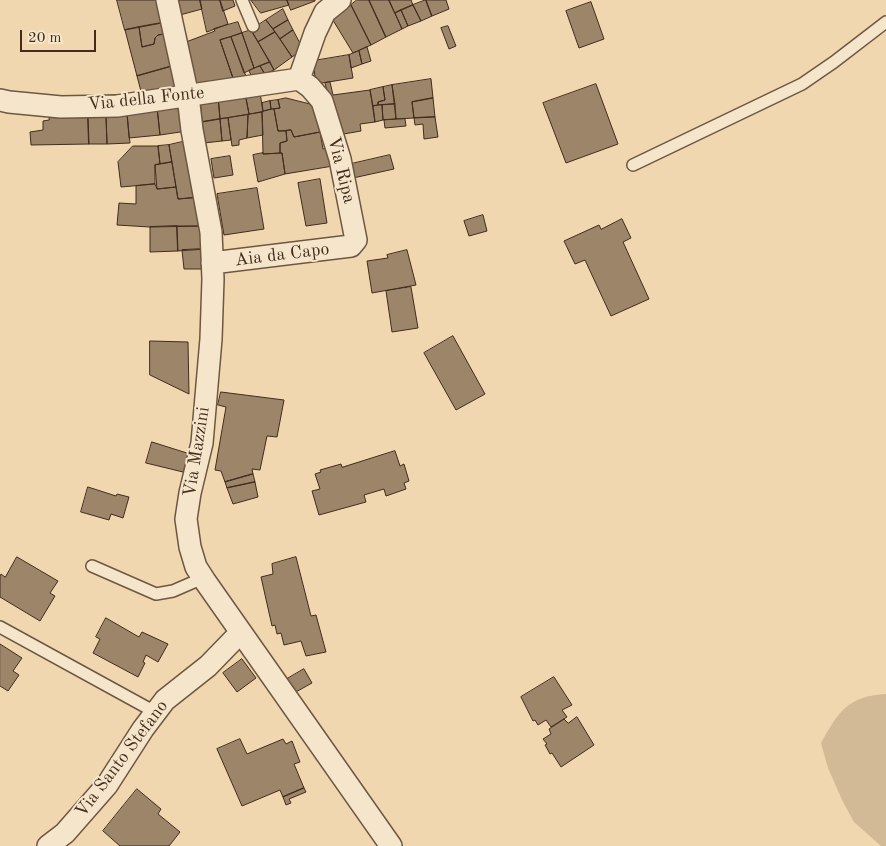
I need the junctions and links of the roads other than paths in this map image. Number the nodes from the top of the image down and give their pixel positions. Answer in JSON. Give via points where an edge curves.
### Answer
{"nodes":[{"id":1,"x":167,"y":0,"type":"edge"},
{"id":2,"x":242,"y":0,"type":"edge"},
{"id":3,"x":340,"y":0,"type":"edge"},
{"id":4,"x":886,"y":22,"type":"edge"},
{"id":5,"x":253,"y":26,"type":"dead end"},
{"id":6,"x":298,"y":79,"type":"junction"},
{"id":7,"x":188,"y":96,"type":"junction"},
{"id":8,"x":0,"y":100,"type":"edge"},
{"id":9,"x":633,"y":165,"type":"dead end"},
{"id":10,"x":351,"y":246,"type":"joint"},
{"id":11,"x":212,"y":263,"type":"junction"},
{"id":12,"x":92,"y":566,"type":"dead end"},
{"id":13,"x":203,"y":578,"type":"junction"},
{"id":14,"x":0,"y":627,"type":"edge"},
{"id":15,"x":241,"y":632,"type":"junction"},
{"id":16,"x":155,"y":712,"type":"junction"},
{"id":17,"x":48,"y":846,"type":"edge"},
{"id":18,"x":391,"y":846,"type":"edge"}],
"edges":[{"from":1,"to":7,"type":"street","name":"Via Mazzini"},
{"from":2,"to":5,"type":"lane"},
{"from":3,"to":6,"type":"street","via":[[325,12]]},
{"from":4,"to":9,"type":"lane","via":[[802,84]]},
{"from":6,"to":7,"type":"street","name":"Via della Fonte"},
{"from":6,"to":10,"type":"street","name":"Via Ripa","via":[[322,101],[345,183],[356,240]]},
{"from":7,"to":8,"type":"street","name":"Via della Fonte","via":[[117,106],[61,107]]},
{"from":7,"to":11,"type":"street","name":"Via Mazzini","via":[[211,232]]},
{"from":10,"to":11,"type":"street","name":"Aia da Capo"},
{"from":11,"to":13,"type":"street","name":"Via Mazzini","via":[[211,339],[202,443],[186,519],[190,547]]},
{"from":12,"to":13,"type":"lane","via":[[156,594],[173,591]]},
{"from":13,"to":15,"type":"street","name":"Via Mazzini"},
{"from":14,"to":16,"type":"lane"},
{"from":15,"to":16,"type":"street","name":"Via Santo Stefano"},
{"from":15,"to":18,"type":"street","name":"Via Mazzini"},
{"from":16,"to":17,"type":"street","name":"Via Santo Stefano","via":[[107,785],[65,833]]}]}
